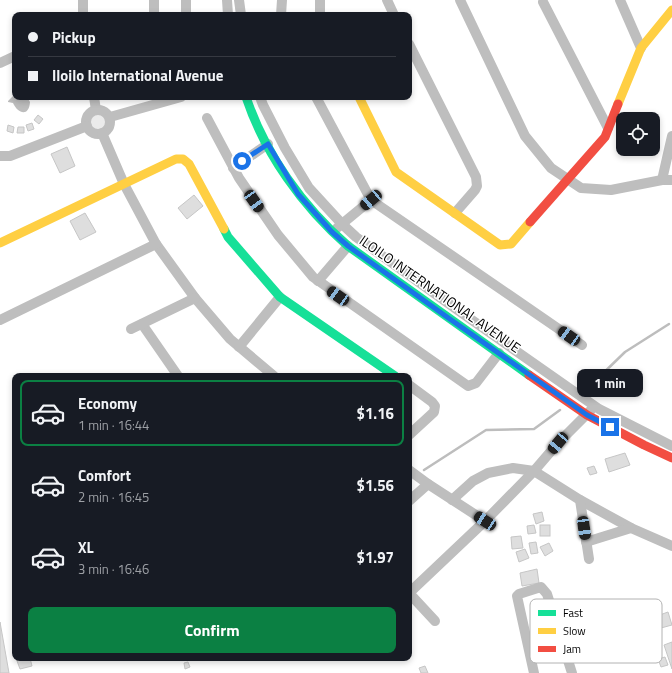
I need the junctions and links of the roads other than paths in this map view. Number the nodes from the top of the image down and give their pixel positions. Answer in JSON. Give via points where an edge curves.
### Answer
{"nodes":[{"id":1,"x":83,"y":0,"type":"edge"},
{"id":2,"x":154,"y":0,"type":"edge"},
{"id":3,"x":186,"y":0,"type":"edge"},
{"id":4,"x":227,"y":0,"type":"edge"},
{"id":5,"x":239,"y":0,"type":"edge"},
{"id":6,"x":282,"y":0,"type":"edge"},
{"id":7,"x":320,"y":0,"type":"edge"},
{"id":8,"x":387,"y":0,"type":"edge"},
{"id":9,"x":460,"y":0,"type":"edge"},
{"id":10,"x":620,"y":0,"type":"edge"},
{"id":11,"x":543,"y":2,"type":"dead end"},
{"id":12,"x":672,"y":10,"type":"edge"},
{"id":13,"x":83,"y":12,"type":"edge"},
{"id":14,"x":154,"y":12,"type":"edge"},
{"id":15,"x":186,"y":12,"type":"edge"},
{"id":16,"x":228,"y":12,"type":"edge"},
{"id":17,"x":241,"y":12,"type":"edge"},
{"id":18,"x":281,"y":12,"type":"edge"},
{"id":19,"x":320,"y":12,"type":"edge"},
{"id":20,"x":393,"y":12,"type":"edge"},
{"id":21,"x":641,"y":48,"type":"junction"},
{"id":22,"x":412,"y":50,"type":"edge"},
{"id":23,"x":12,"y":57,"type":"edge"},
{"id":24,"x":0,"y":63,"type":"edge"},
{"id":25,"x":94,"y":100,"type":"edge"},
{"id":26,"x":170,"y":100,"type":"edge"},
{"id":27,"x":247,"y":100,"type":"edge"},
{"id":28,"x":261,"y":100,"type":"edge"},
{"id":29,"x":318,"y":100,"type":"edge"},
{"id":30,"x":360,"y":100,"type":"edge"},
{"id":31,"x":96,"y":110,"type":"junction"},
{"id":32,"x":110,"y":117,"type":"junction"},
{"id":33,"x":207,"y":118,"type":"dead end"},
{"id":34,"x":87,"y":126,"type":"junction"},
{"id":35,"x":608,"y":128,"type":"junction"},
{"id":36,"x":102,"y":134,"type":"junction"},
{"id":37,"x":672,"y":136,"type":"edge"},
{"id":38,"x":268,"y":144,"type":"junction"},
{"id":39,"x":0,"y":156,"type":"edge"},
{"id":40,"x":233,"y":168,"type":"junction"},
{"id":41,"x":568,"y":180,"type":"junction"},
{"id":42,"x":667,"y":180,"type":"edge"},
{"id":43,"x":124,"y":184,"type":"junction"},
{"id":44,"x":371,"y":200,"type":"junction"},
{"id":45,"x":455,"y":213,"type":"junction"},
{"id":46,"x":342,"y":224,"type":"junction"},
{"id":47,"x":332,"y":232,"type":"junction"},
{"id":48,"x":0,"y":242,"type":"edge"},
{"id":49,"x":156,"y":244,"type":"junction"},
{"id":50,"x":348,"y":246,"type":"junction"},
{"id":51,"x":318,"y":281,"type":"junction"},
{"id":52,"x":280,"y":297,"type":"junction"},
{"id":53,"x":194,"y":298,"type":"junction"},
{"id":54,"x":0,"y":320,"type":"edge"},
{"id":55,"x":142,"y":324,"type":"junction"},
{"id":56,"x":131,"y":329,"type":"dead end"},
{"id":57,"x":582,"y":346,"type":"dead end"},
{"id":58,"x":239,"y":347,"type":"junction"},
{"id":59,"x":499,"y":353,"type":"junction"},
{"id":60,"x":176,"y":373,"type":"edge"},
{"id":61,"x":270,"y":373,"type":"edge"},
{"id":62,"x":392,"y":373,"type":"edge"},
{"id":63,"x":412,"y":387,"type":"edge"},
{"id":64,"x":594,"y":406,"type":"junction"},
{"id":65,"x":587,"y":415,"type":"junction"},
{"id":66,"x":412,"y":432,"type":"edge"},
{"id":67,"x":672,"y":446,"type":"edge"},
{"id":68,"x":672,"y":458,"type":"edge"},
{"id":69,"x":534,"y":471,"type":"junction"},
{"id":70,"x":412,"y":472,"type":"edge"},
{"id":71,"x":428,"y":484,"type":"junction"},
{"id":72,"x":412,"y":498,"type":"edge"},
{"id":73,"x":452,"y":500,"type":"junction"},
{"id":74,"x":580,"y":500,"type":"junction"},
{"id":75,"x":485,"y":521,"type":"junction"},
{"id":76,"x":631,"y":528,"type":"junction"},
{"id":77,"x":586,"y":542,"type":"junction"},
{"id":78,"x":672,"y":546,"type":"edge"},
{"id":79,"x":589,"y":559,"type":"dead end"},
{"id":80,"x":412,"y":590,"type":"edge"},
{"id":81,"x":412,"y":596,"type":"edge"},
{"id":82,"x":549,"y":599,"type":"edge"},
{"id":83,"x":434,"y":621,"type":"dead end"},
{"id":84,"x":530,"y":655,"type":"edge"},
{"id":85,"x":532,"y":663,"type":"edge"},
{"id":86,"x":569,"y":663,"type":"edge"},
{"id":87,"x":534,"y":673,"type":"edge"},
{"id":88,"x":572,"y":673,"type":"edge"}],
"edges":[{"from":1,"to":13,"type":"street"},
{"from":2,"to":14,"type":"street"},
{"from":3,"to":15,"type":"street"},
{"from":4,"to":16,"type":"street"},
{"from":5,"to":17,"type":"street"},
{"from":6,"to":18,"type":"street"},
{"from":7,"to":19,"type":"street"},
{"from":8,"to":20,"type":"street"},
{"from":9,"to":41,"type":"street","via":[[526,136],[551,168]]},
{"from":10,"to":21,"type":"street"},
{"from":11,"to":35,"type":"street"},
{"from":12,"to":21,"type":"street"},
{"from":21,"to":35,"type":"street"},
{"from":22,"to":45,"type":"street","via":[[476,177],[475,190]]},
{"from":23,"to":24,"type":"street"},
{"from":25,"to":31,"type":"street"},
{"from":26,"to":32,"type":"street"},
{"from":27,"to":38,"type":"street","name":"ILOILO INTERNATIONAL AVENUE"},
{"from":28,"to":46,"type":"street","name":"ILOILO INTERNATIONAL AVENUE","via":[[309,188]]},
{"from":29,"to":44,"type":"street"},
{"from":30,"to":45,"type":"street","via":[[396,172]]},
{"from":31,"to":32,"type":"street","via":[[102,110]]},
{"from":31,"to":34,"type":"street","via":[[86,119]]},
{"from":32,"to":36,"type":"street","via":[[111,124]]},
{"from":33,"to":40,"type":"street"},
{"from":34,"to":36,"type":"street","via":[[90,131]]},
{"from":34,"to":39,"type":"street","via":[[10,156]]},
{"from":35,"to":41,"type":"street","via":[[605,137]]},
{"from":36,"to":43,"type":"street"},
{"from":37,"to":42,"type":"street"},
{"from":38,"to":40,"type":"street"},
{"from":38,"to":47,"type":"street","name":"ILOILO INTERNATIONAL AVENUE","via":[[298,194]]},
{"from":40,"to":51,"type":"street","via":[[278,235]]},
{"from":41,"to":42,"type":"street","via":[[581,188],[611,190]]},
{"from":41,"to":45,"type":"street","via":[[511,244],[500,245]]},
{"from":43,"to":48,"type":"street"},
{"from":43,"to":49,"type":"street"},
{"from":43,"to":52,"type":"street","via":[[176,159],[183,159],[189,164],[228,237]]},
{"from":44,"to":46,"type":"street"},
{"from":44,"to":57,"type":"street"},
{"from":46,"to":47,"type":"street"},
{"from":46,"to":64,"type":"street","name":"ILOILO INTERNATIONAL AVENUE","via":[[395,266]]},
{"from":47,"to":50,"type":"street","name":"ILOILO INTERNATIONAL AVENUE"},
{"from":49,"to":53,"type":"street"},
{"from":49,"to":54,"type":"street"},
{"from":50,"to":51,"type":"street"},
{"from":50,"to":59,"type":"street","name":"ILOILO INTERNATIONAL AVENUE"},
{"from":51,"to":59,"type":"street","via":[[468,386],[476,383]]},
{"from":52,"to":58,"type":"street"},
{"from":52,"to":62,"type":"street"},
{"from":53,"to":55,"type":"street"},
{"from":53,"to":58,"type":"street"},
{"from":55,"to":56,"type":"street"},
{"from":55,"to":60,"type":"street"},
{"from":58,"to":61,"type":"street"},
{"from":59,"to":65,"type":"street","name":"ILOILO INTERNATIONAL AVENUE"},
{"from":63,"to":66,"type":"street","via":[[435,406],[434,412]]},
{"from":64,"to":65,"type":"street"},
{"from":64,"to":67,"type":"street","name":"ILOILO INTERNATIONAL AVENUE"},
{"from":65,"to":68,"type":"street","name":"ILOILO INTERNATIONAL AVENUE"},
{"from":65,"to":69,"type":"street"},
{"from":69,"to":73,"type":"street","via":[[513,468],[488,473]]},
{"from":69,"to":74,"type":"street"},
{"from":69,"to":75,"type":"street"},
{"from":70,"to":71,"type":"street"},
{"from":71,"to":72,"type":"street"},
{"from":71,"to":73,"type":"street"},
{"from":73,"to":75,"type":"street"},
{"from":74,"to":76,"type":"street"},
{"from":74,"to":77,"type":"street"},
{"from":75,"to":80,"type":"street"},
{"from":76,"to":77,"type":"street"},
{"from":76,"to":78,"type":"street"},
{"from":77,"to":79,"type":"street"},
{"from":81,"to":83,"type":"street"},
{"from":82,"to":84,"type":"street","via":[[541,587],[517,596]]},
{"from":85,"to":87,"type":"street"},
{"from":86,"to":88,"type":"street"}]}
